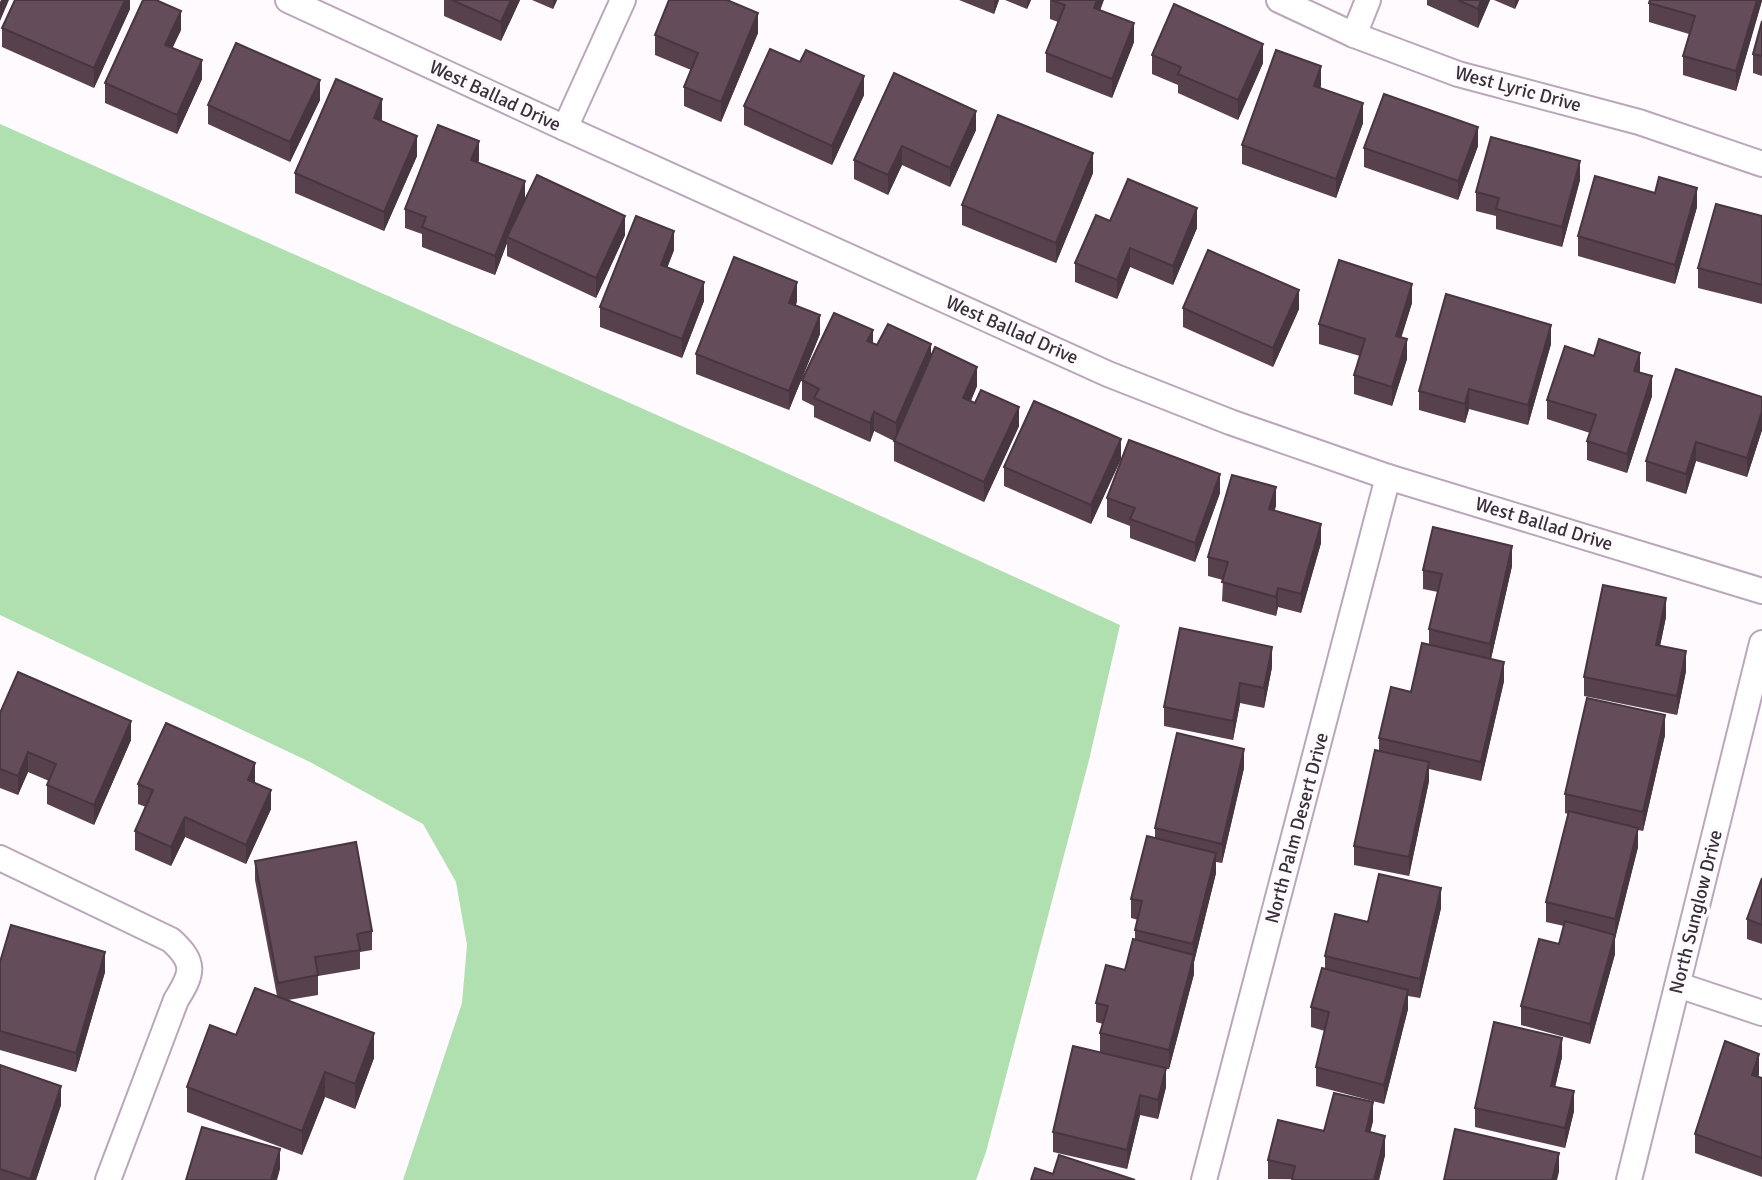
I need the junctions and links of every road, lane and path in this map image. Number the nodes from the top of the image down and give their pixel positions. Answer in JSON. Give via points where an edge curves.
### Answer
{"nodes":[{"id":1,"x":288,"y":0,"type":"edge"},
{"id":2,"x":623,"y":0,"type":"edge"},
{"id":3,"x":1279,"y":0,"type":"edge"},
{"id":4,"x":1368,"y":0,"type":"edge"},
{"id":5,"x":1354,"y":35,"type":"junction"},
{"id":6,"x":565,"y":128,"type":"junction"},
{"id":7,"x":1762,"y":164,"type":"edge"},
{"id":8,"x":1388,"y":477,"type":"junction"},
{"id":9,"x":1762,"y":591,"type":"edge"},
{"id":10,"x":1762,"y":643,"type":"edge"},
{"id":11,"x":0,"y":858,"type":"edge"},
{"id":12,"x":1678,"y":985,"type":"junction"},
{"id":13,"x":1762,"y":1013,"type":"edge"},
{"id":14,"x":108,"y":1180,"type":"edge"},
{"id":15,"x":1204,"y":1180,"type":"edge"},
{"id":16,"x":1629,"y":1180,"type":"edge"}],
"edges":[{"from":1,"to":6,"type":"street","name":"West Ballad Drive"},
{"from":2,"to":6,"type":"street"},
{"from":3,"to":5,"type":"street","name":"West Lyric Drive"},
{"from":4,"to":5,"type":"street"},
{"from":5,"to":7,"type":"street","name":"West Lyric Drive","via":[[1458,74],[1639,122]]},
{"from":6,"to":8,"type":"street","name":"West Ballad Drive","via":[[1108,373]]},
{"from":8,"to":9,"type":"street","name":"West Ballad Drive"},
{"from":8,"to":15,"type":"street","name":"North Palm Desert Drive"},
{"from":10,"to":12,"type":"street","name":"North Sunglow Drive"},
{"from":11,"to":14,"type":"street","via":[[171,940],[189,962],[190,978],[176,1000]]},
{"from":12,"to":13,"type":"street"},
{"from":12,"to":16,"type":"street","name":"North Sunglow Drive"}]}
